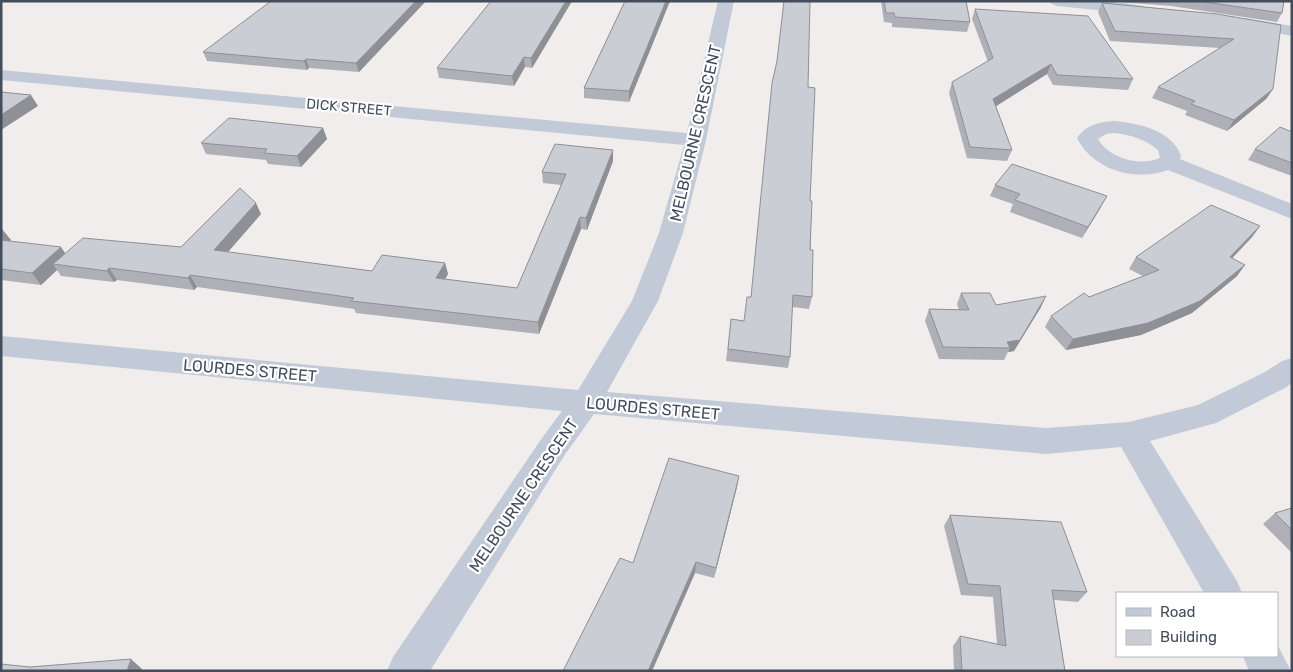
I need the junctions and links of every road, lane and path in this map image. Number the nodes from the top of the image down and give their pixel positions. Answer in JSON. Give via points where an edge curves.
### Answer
{"nodes":[{"id":1,"x":726,"y":1,"type":"edge"},
{"id":2,"x":1057,"y":1,"type":"edge"},
{"id":3,"x":1149,"y":10,"type":"edge"},
{"id":4,"x":1230,"y":20,"type":"edge"},
{"id":5,"x":1292,"y":31,"type":"edge"},
{"id":6,"x":1,"y":75,"type":"edge"},
{"id":7,"x":696,"y":140,"type":"junction"},
{"id":8,"x":1168,"y":162,"type":"dead end"},
{"id":9,"x":1292,"y":212,"type":"edge"},
{"id":10,"x":1,"y":346,"type":"edge"},
{"id":11,"x":1292,"y":368,"type":"edge"},
{"id":12,"x":586,"y":402,"type":"junction"},
{"id":13,"x":1129,"y":434,"type":"junction"},
{"id":14,"x":1223,"y":592,"type":"edge"},
{"id":15,"x":1263,"y":657,"type":"edge"},
{"id":16,"x":408,"y":671,"type":"edge"},
{"id":17,"x":1271,"y":671,"type":"edge"}],
"edges":[{"from":1,"to":7,"type":"street","name":"MELBOURNE CRESCENT"},
{"from":2,"to":3,"type":"street"},
{"from":4,"to":5,"type":"street"},
{"from":6,"to":7,"type":"street","name":"DICK STREET"},
{"from":7,"to":12,"type":"street","name":"MELBOURNE CRESCENT","via":[[671,233],[645,301]]},
{"from":8,"to":9,"type":"street"},
{"from":10,"to":12,"type":"street","name":"LOURDES STREET"},
{"from":11,"to":13,"type":"street","name":"LOURDES STREET","via":[[1205,415]]},
{"from":12,"to":13,"type":"street","name":"LOURDES STREET","via":[[1046,441]]},
{"from":12,"to":16,"type":"street","name":"MELBOURNE CRESCENT","via":[[552,447]]},
{"from":13,"to":14,"type":"street"},
{"from":15,"to":17,"type":"street"}]}
